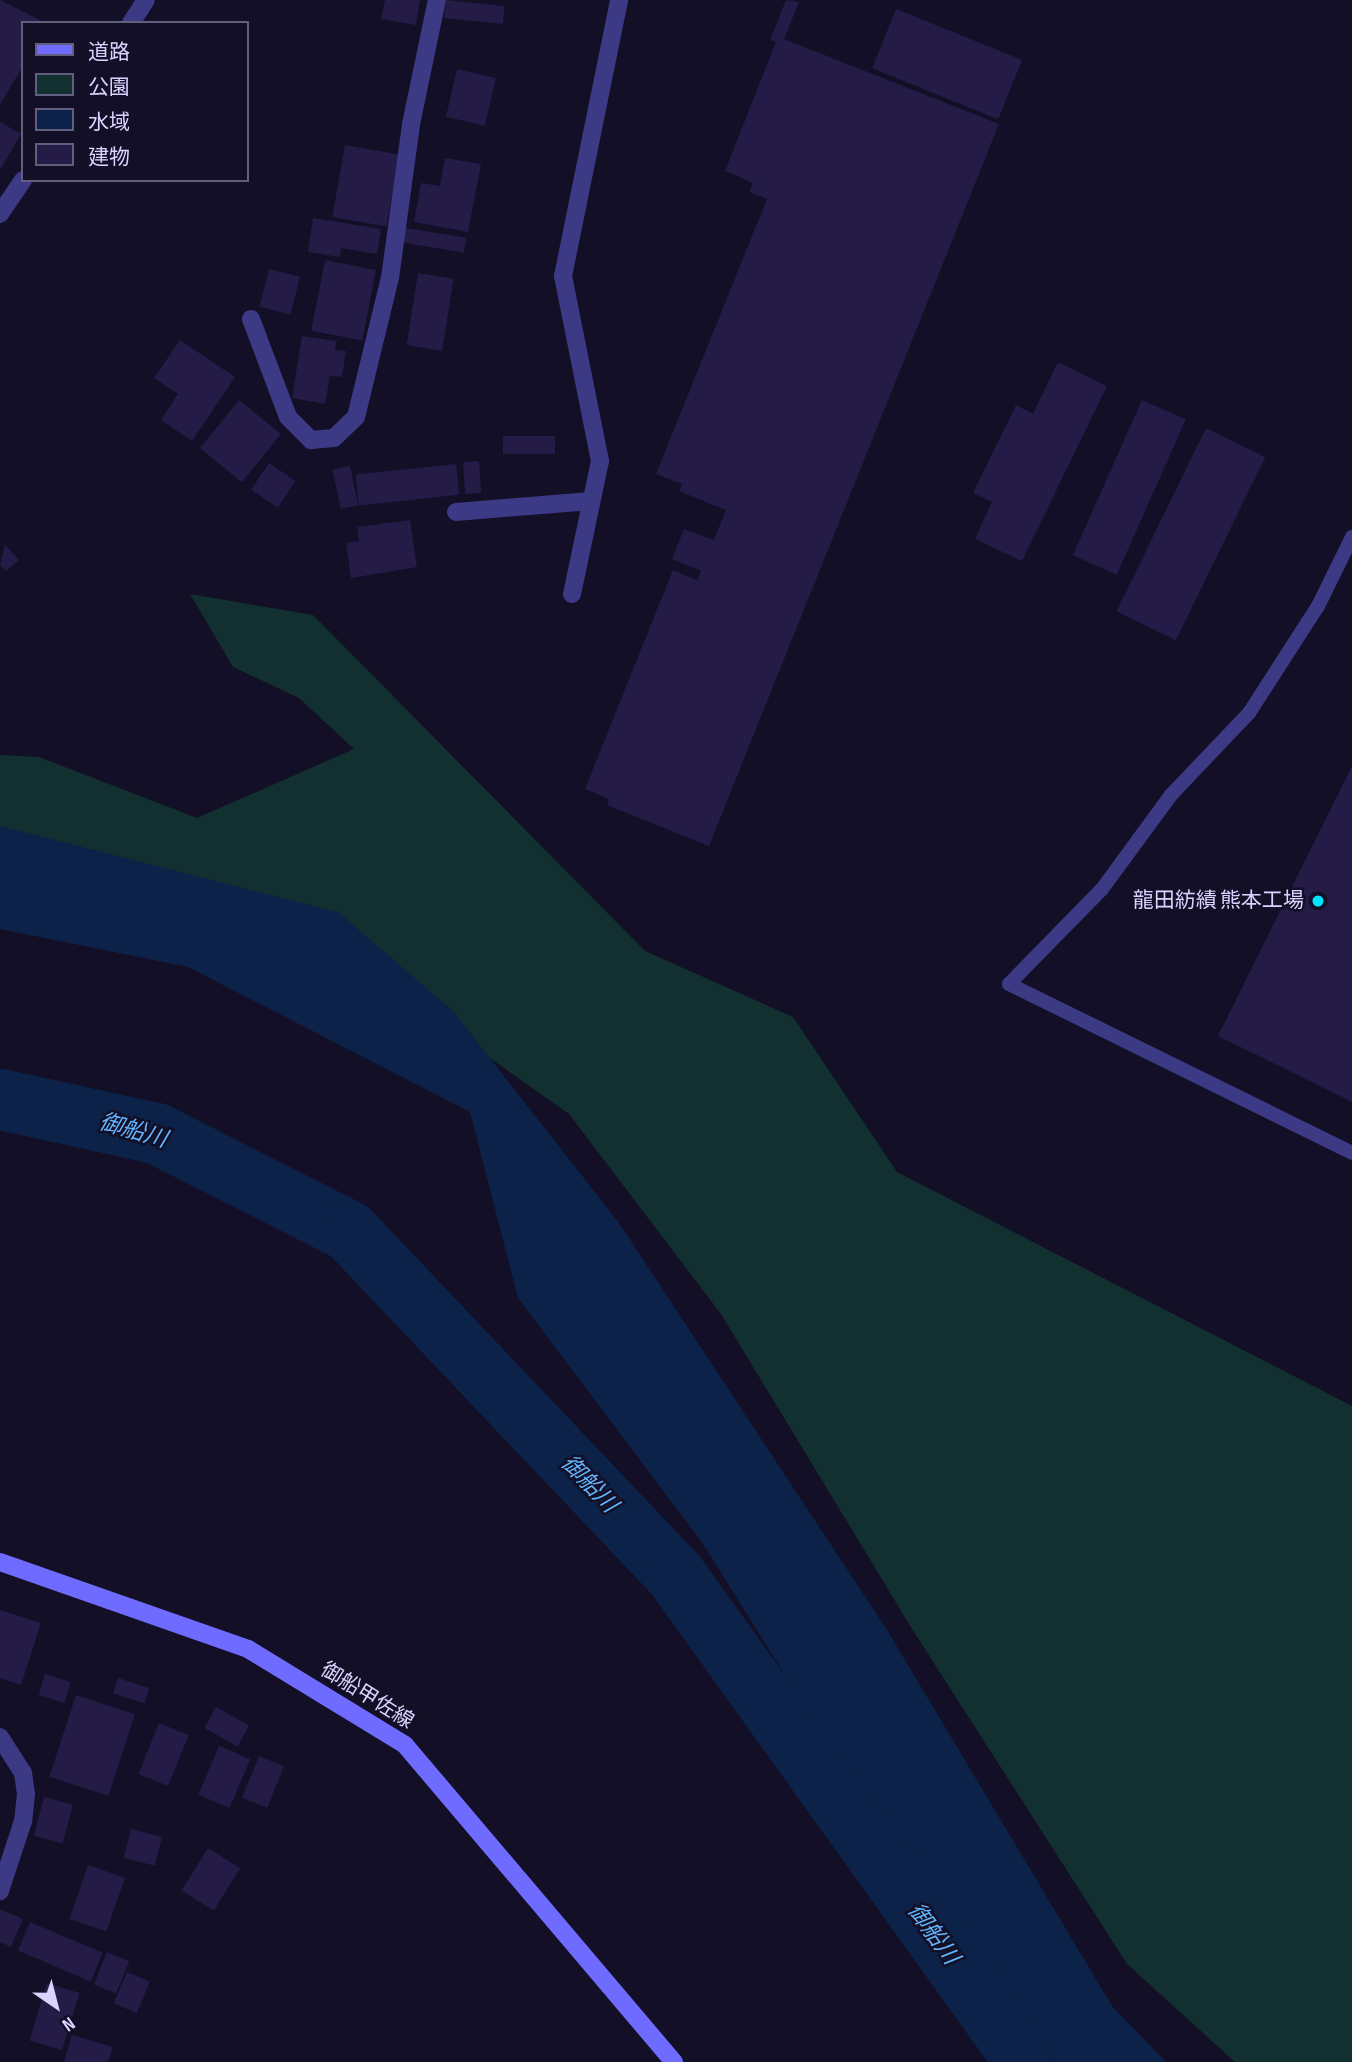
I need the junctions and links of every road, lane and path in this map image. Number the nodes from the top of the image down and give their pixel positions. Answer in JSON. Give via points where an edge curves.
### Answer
{"nodes":[{"id":1,"x":146,"y":0,"type":"edge"},
{"id":2,"x":437,"y":0,"type":"edge"},
{"id":3,"x":619,"y":0,"type":"edge"},
{"id":4,"x":132,"y":21,"type":"edge"},
{"id":5,"x":22,"y":182,"type":"edge"},
{"id":6,"x":0,"y":214,"type":"edge"},
{"id":7,"x":251,"y":319,"type":"dead end"},
{"id":8,"x":591,"y":501,"type":"junction"},
{"id":9,"x":456,"y":512,"type":"dead end"},
{"id":10,"x":1352,"y":537,"type":"edge"},
{"id":11,"x":572,"y":594,"type":"dead end"},
{"id":12,"x":1352,"y":1153,"type":"edge"},
{"id":13,"x":0,"y":1562,"type":"edge"},
{"id":14,"x":0,"y":1737,"type":"edge"},
{"id":15,"x":0,"y":1891,"type":"edge"},
{"id":16,"x":674,"y":2062,"type":"edge"}],
"edges":[{"from":1,"to":4,"type":"street"},
{"from":2,"to":7,"type":"street","via":[[411,124],[390,278],[356,417],[334,438],[312,440],[288,416]]},
{"from":3,"to":8,"type":"street","via":[[563,276],[593,408],[600,461]]},
{"from":5,"to":6,"type":"street"},
{"from":8,"to":9,"type":"street"},
{"from":8,"to":11,"type":"street"},
{"from":10,"to":12,"type":"lane","via":[[1318,606],[1249,713],[1171,795],[1102,889],[1009,984]]},
{"from":13,"to":16,"type":"main road","name":"御船甲佐線","via":[[248,1648],[405,1745]]},
{"from":14,"to":15,"type":"street","via":[[23,1773],[26,1794],[23,1821]]}]}
